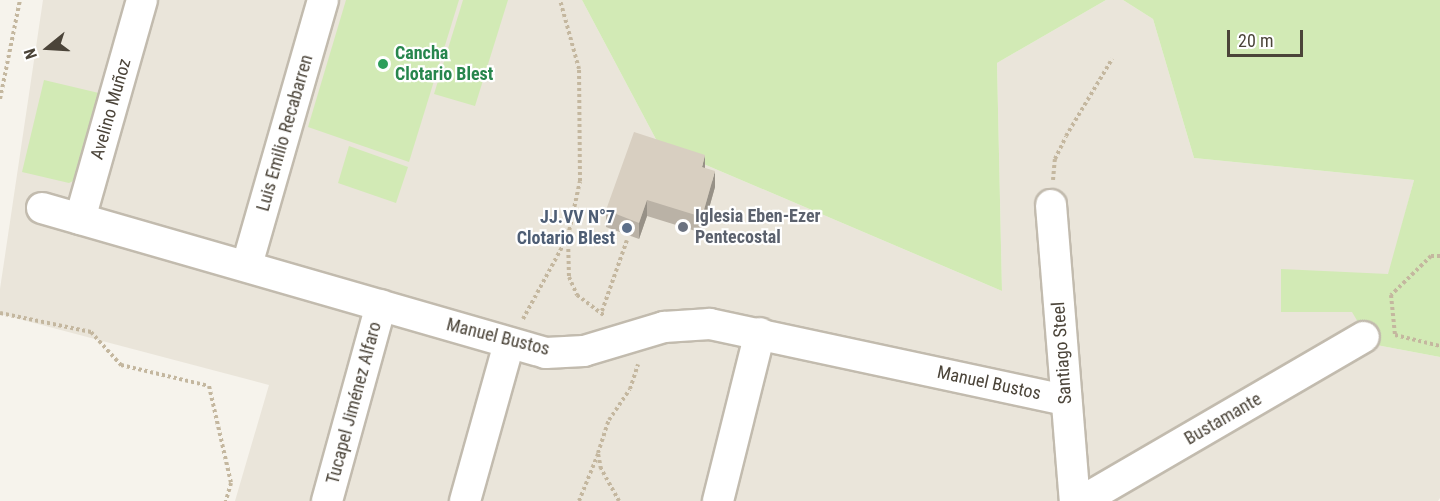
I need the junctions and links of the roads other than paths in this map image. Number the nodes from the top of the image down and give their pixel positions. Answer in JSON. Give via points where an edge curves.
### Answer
{"nodes":[{"id":1,"x":142,"y":0,"type":"edge"},
{"id":2,"x":323,"y":0,"type":"edge"},
{"id":3,"x":1051,"y":205,"type":"road end"},
{"id":4,"x":42,"y":208,"type":"dead end"},
{"id":5,"x":80,"y":219,"type":"junction"},
{"id":6,"x":247,"y":265,"type":"junction"},
{"id":7,"x":381,"y":305,"type":"junction"},
{"id":8,"x":760,"y":333,"type":"junction"},
{"id":9,"x":1364,"y":337,"type":"dead end"},
{"id":10,"x":509,"y":343,"type":"junction"},
{"id":11,"x":1066,"y":400,"type":"junction"},
{"id":12,"x":327,"y":501,"type":"edge"},
{"id":13,"x":465,"y":501,"type":"edge"},
{"id":14,"x":718,"y":501,"type":"edge"},
{"id":15,"x":1075,"y":501,"type":"edge"},
{"id":16,"x":1082,"y":501,"type":"edge"}],
"edges":[{"from":1,"to":5,"type":"street","name":"Avelino Muñoz"},
{"from":2,"to":6,"type":"street","name":"Luis Emilio Recabarren"},
{"from":3,"to":11,"type":"street","name":"Santiago Steel"},
{"from":4,"to":5,"type":"street","name":"Manuel Bustos"},
{"from":5,"to":6,"type":"street","name":"Manuel Bustos"},
{"from":6,"to":7,"type":"street","name":"Manuel Bustos"},
{"from":7,"to":10,"type":"street","name":"Manuel Bustos"},
{"from":7,"to":12,"type":"street","name":"Tucapel Jiménez Alfaro"},
{"from":8,"to":10,"type":"street","name":"Manuel Bustos","via":[[687,324],[643,332],[604,347],[566,353]]},
{"from":8,"to":11,"type":"street","name":"Manuel Bustos"},
{"from":8,"to":14,"type":"street"},
{"from":9,"to":16,"type":"street","name":"Bustamante"},
{"from":10,"to":13,"type":"street"},
{"from":11,"to":15,"type":"street","name":"Santiago Steel"}]}
